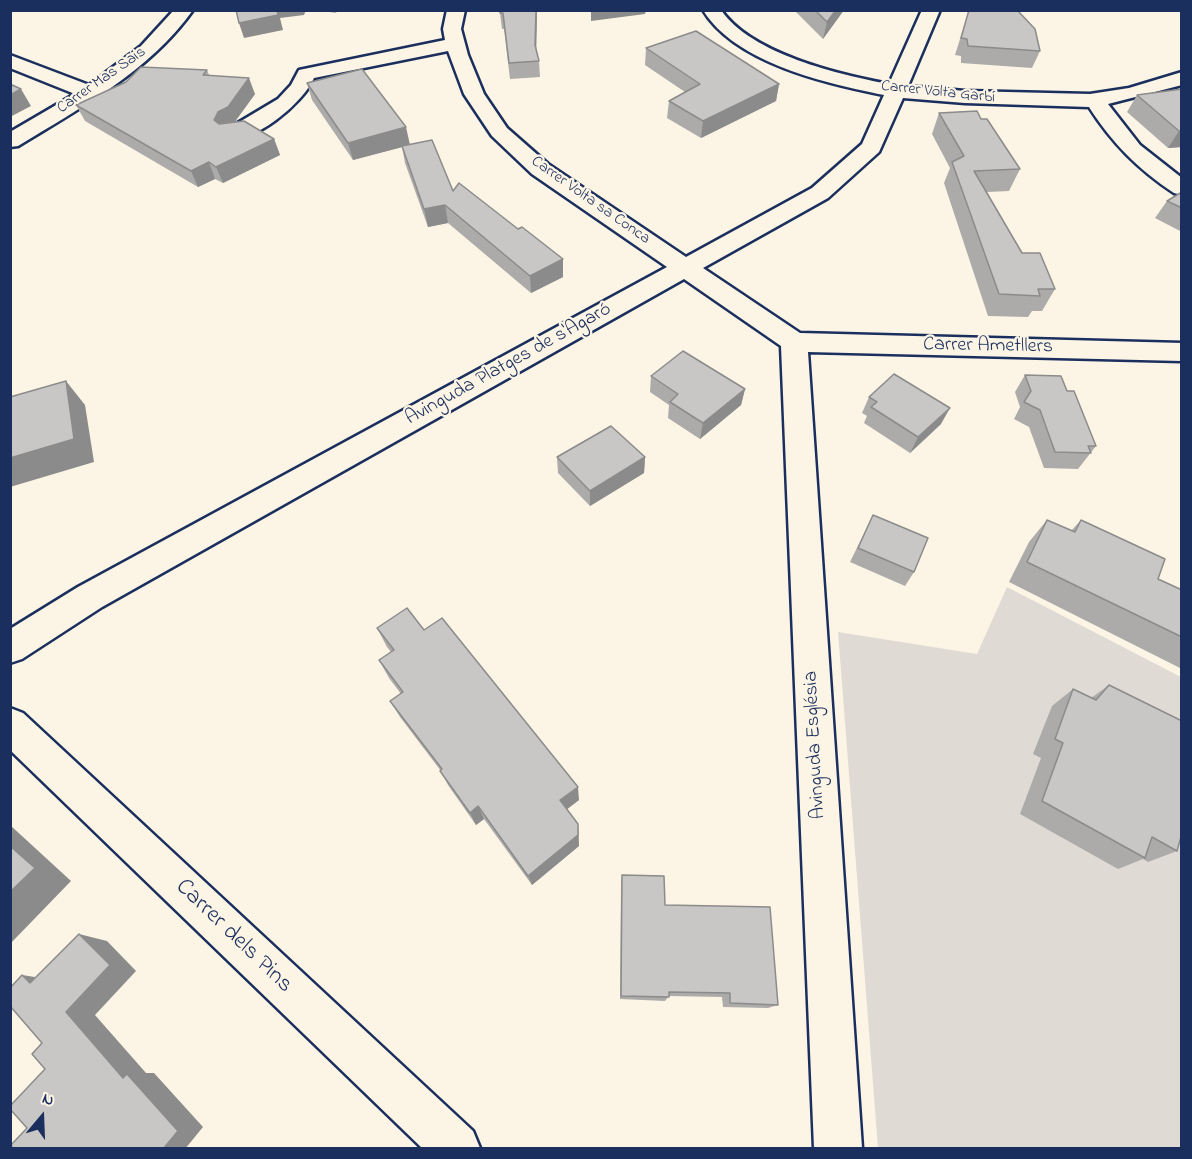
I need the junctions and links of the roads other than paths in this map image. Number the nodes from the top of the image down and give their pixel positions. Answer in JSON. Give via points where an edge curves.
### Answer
{"nodes":[{"id":1,"x":184,"y":10,"type":"edge"},
{"id":2,"x":456,"y":10,"type":"edge"},
{"id":3,"x":712,"y":10,"type":"edge"},
{"id":4,"x":931,"y":10,"type":"edge"},
{"id":5,"x":455,"y":44,"type":"junction"},
{"id":6,"x":10,"y":61,"type":"edge"},
{"id":7,"x":1182,"y":78,"type":"edge"},
{"id":8,"x":897,"y":91,"type":"junction"},
{"id":9,"x":89,"y":92,"type":"junction"},
{"id":10,"x":1095,"y":100,"type":"junction"},
{"id":11,"x":233,"y":134,"type":"edge"},
{"id":12,"x":10,"y":141,"type":"edge"},
{"id":13,"x":1182,"y":188,"type":"edge"},
{"id":14,"x":686,"y":267,"type":"junction"},
{"id":15,"x":794,"y":342,"type":"junction"},
{"id":16,"x":1182,"y":352,"type":"edge"},
{"id":17,"x":10,"y":648,"type":"edge"},
{"id":18,"x":10,"y":725,"type":"edge"},
{"id":19,"x":456,"y":1149,"type":"edge"},
{"id":20,"x":837,"y":1149,"type":"edge"}],
"edges":[{"from":1,"to":9,"type":"street","name":"Carrer Mas Sais","via":[[141,56]]},
{"from":2,"to":5,"type":"street","name":"Carrer Volta sa Conca","via":[[452,28]]},
{"from":3,"to":8,"type":"street","name":"Carrer Volta Garbí","via":[[732,33],[766,54],[801,68]]},
{"from":4,"to":8,"type":"street","name":"Avinguda Platges de s'Agaró"},
{"from":5,"to":11,"type":"street","via":[[306,74],[301,89],[283,109]]},
{"from":5,"to":14,"type":"street","name":"Carrer Volta sa Conca","via":[[474,94],[499,132],[540,170]]},
{"from":6,"to":9,"type":"street"},
{"from":7,"to":10,"type":"street","name":"Carrer Volta Garbí","via":[[1145,92]]},
{"from":8,"to":10,"type":"street","name":"Carrer Volta Garbí","via":[[968,99]]},
{"from":8,"to":14,"type":"street","name":"Avinguda Platges de s'Agaró","via":[[871,147],[820,193]]},
{"from":9,"to":12,"type":"street","name":"Carrer Mas Sais"},
{"from":10,"to":13,"type":"street","via":[[1132,152]]},
{"from":14,"to":15,"type":"street","name":"Carrer Volta sa Conca"},
{"from":14,"to":17,"type":"street","name":"Avinguda Platges de s'Agaró","via":[[90,597]]},
{"from":15,"to":16,"type":"street","name":"Carrer Ametllers"},
{"from":15,"to":20,"type":"street","name":"Avinguda Església"},
{"from":18,"to":19,"type":"street","name":"Carrer dels Pins"}]}
